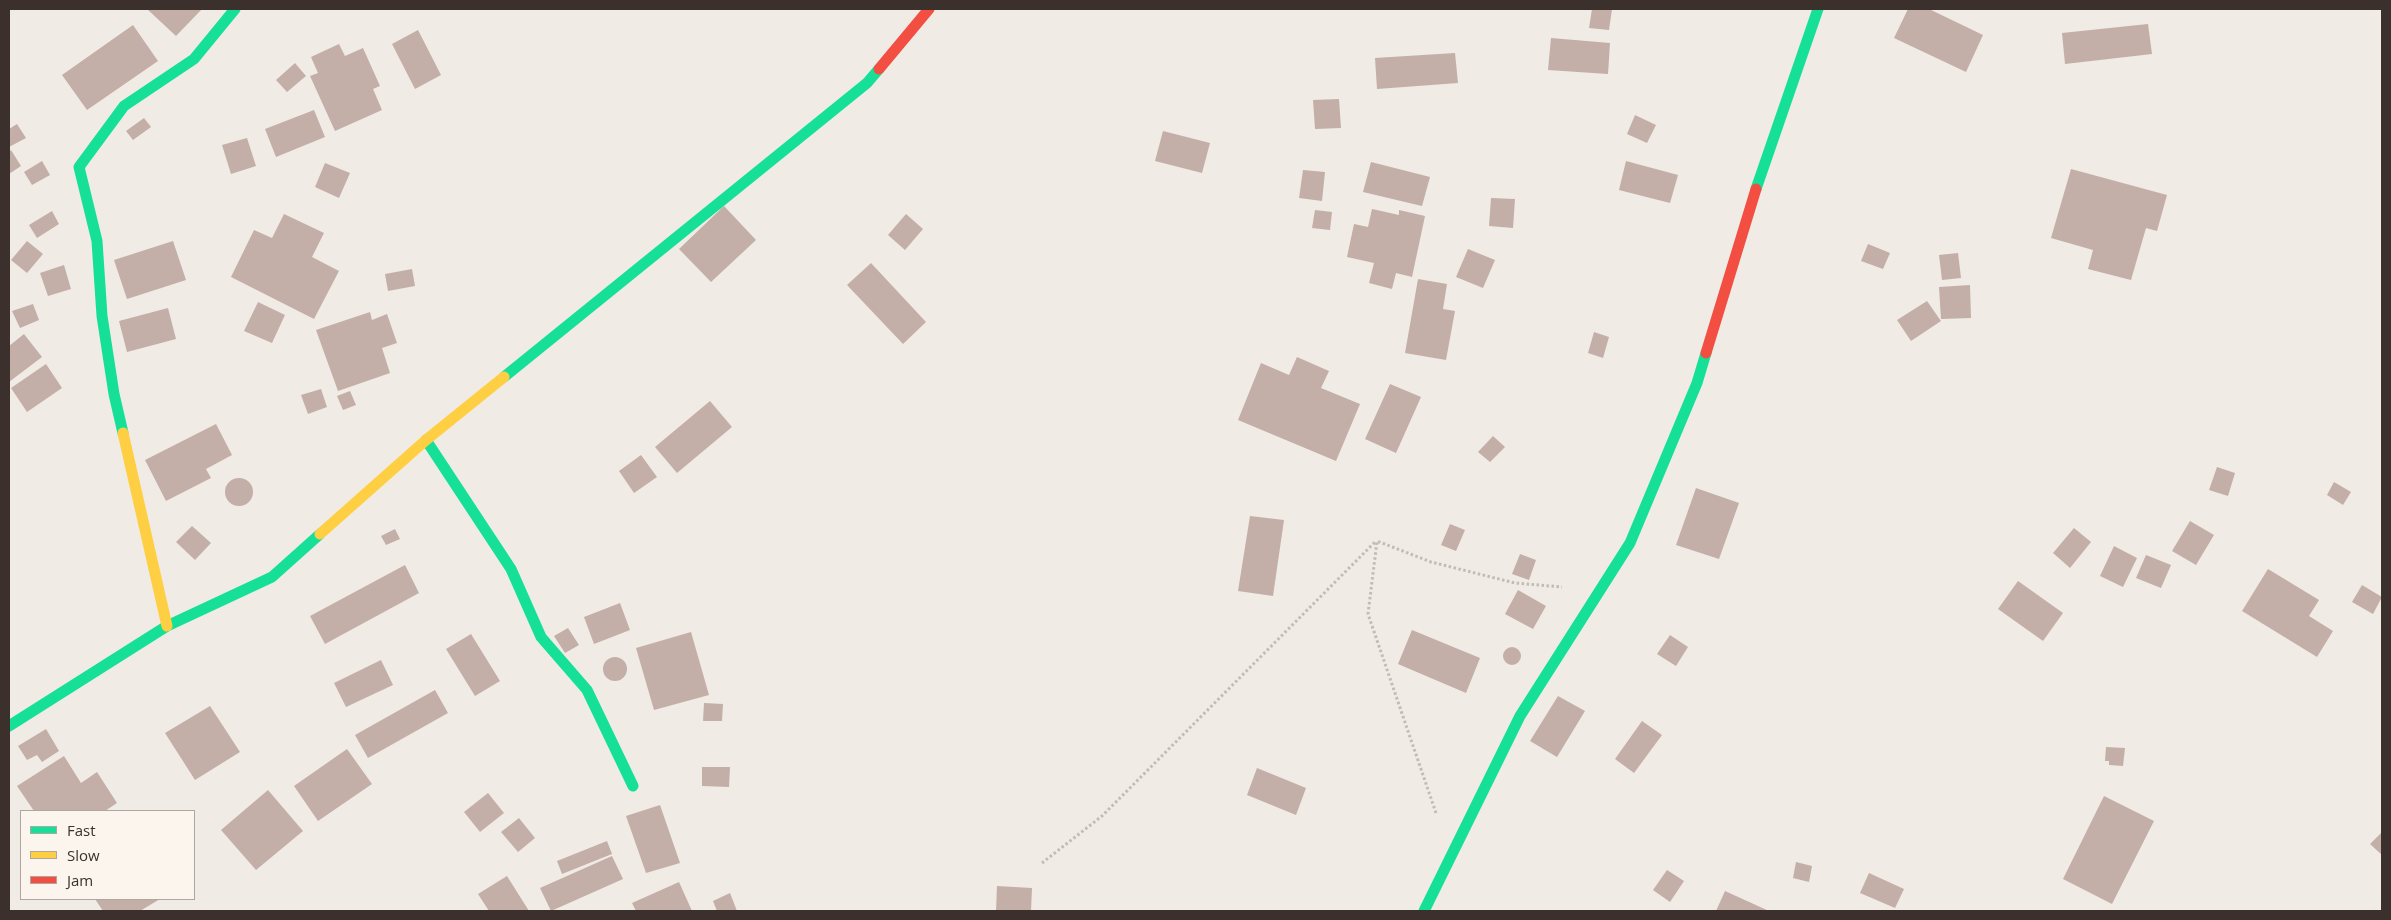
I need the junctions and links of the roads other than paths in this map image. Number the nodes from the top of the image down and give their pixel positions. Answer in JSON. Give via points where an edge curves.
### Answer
{"nodes":[{"id":1,"x":235,"y":9,"type":"edge"},
{"id":2,"x":930,"y":9,"type":"edge"},
{"id":3,"x":1818,"y":9,"type":"edge"},
{"id":4,"x":426,"y":440,"type":"junction"},
{"id":5,"x":167,"y":626,"type":"junction"},
{"id":6,"x":9,"y":726,"type":"edge"},
{"id":7,"x":633,"y":786,"type":"dead end"},
{"id":8,"x":1424,"y":911,"type":"edge"}],
"edges":[{"from":1,"to":5,"type":"street","via":[[194,59],[124,106],[79,167],[97,241],[102,316],[114,394]]},
{"from":2,"to":4,"type":"street","via":[[867,83]]},
{"from":3,"to":8,"type":"street","via":[[1744,224],[1697,383],[1630,543],[1520,716]]},
{"from":4,"to":5,"type":"street","via":[[272,577]]},
{"from":4,"to":7,"type":"street","via":[[511,569],[541,637],[586,690]]},
{"from":5,"to":6,"type":"street"}]}
